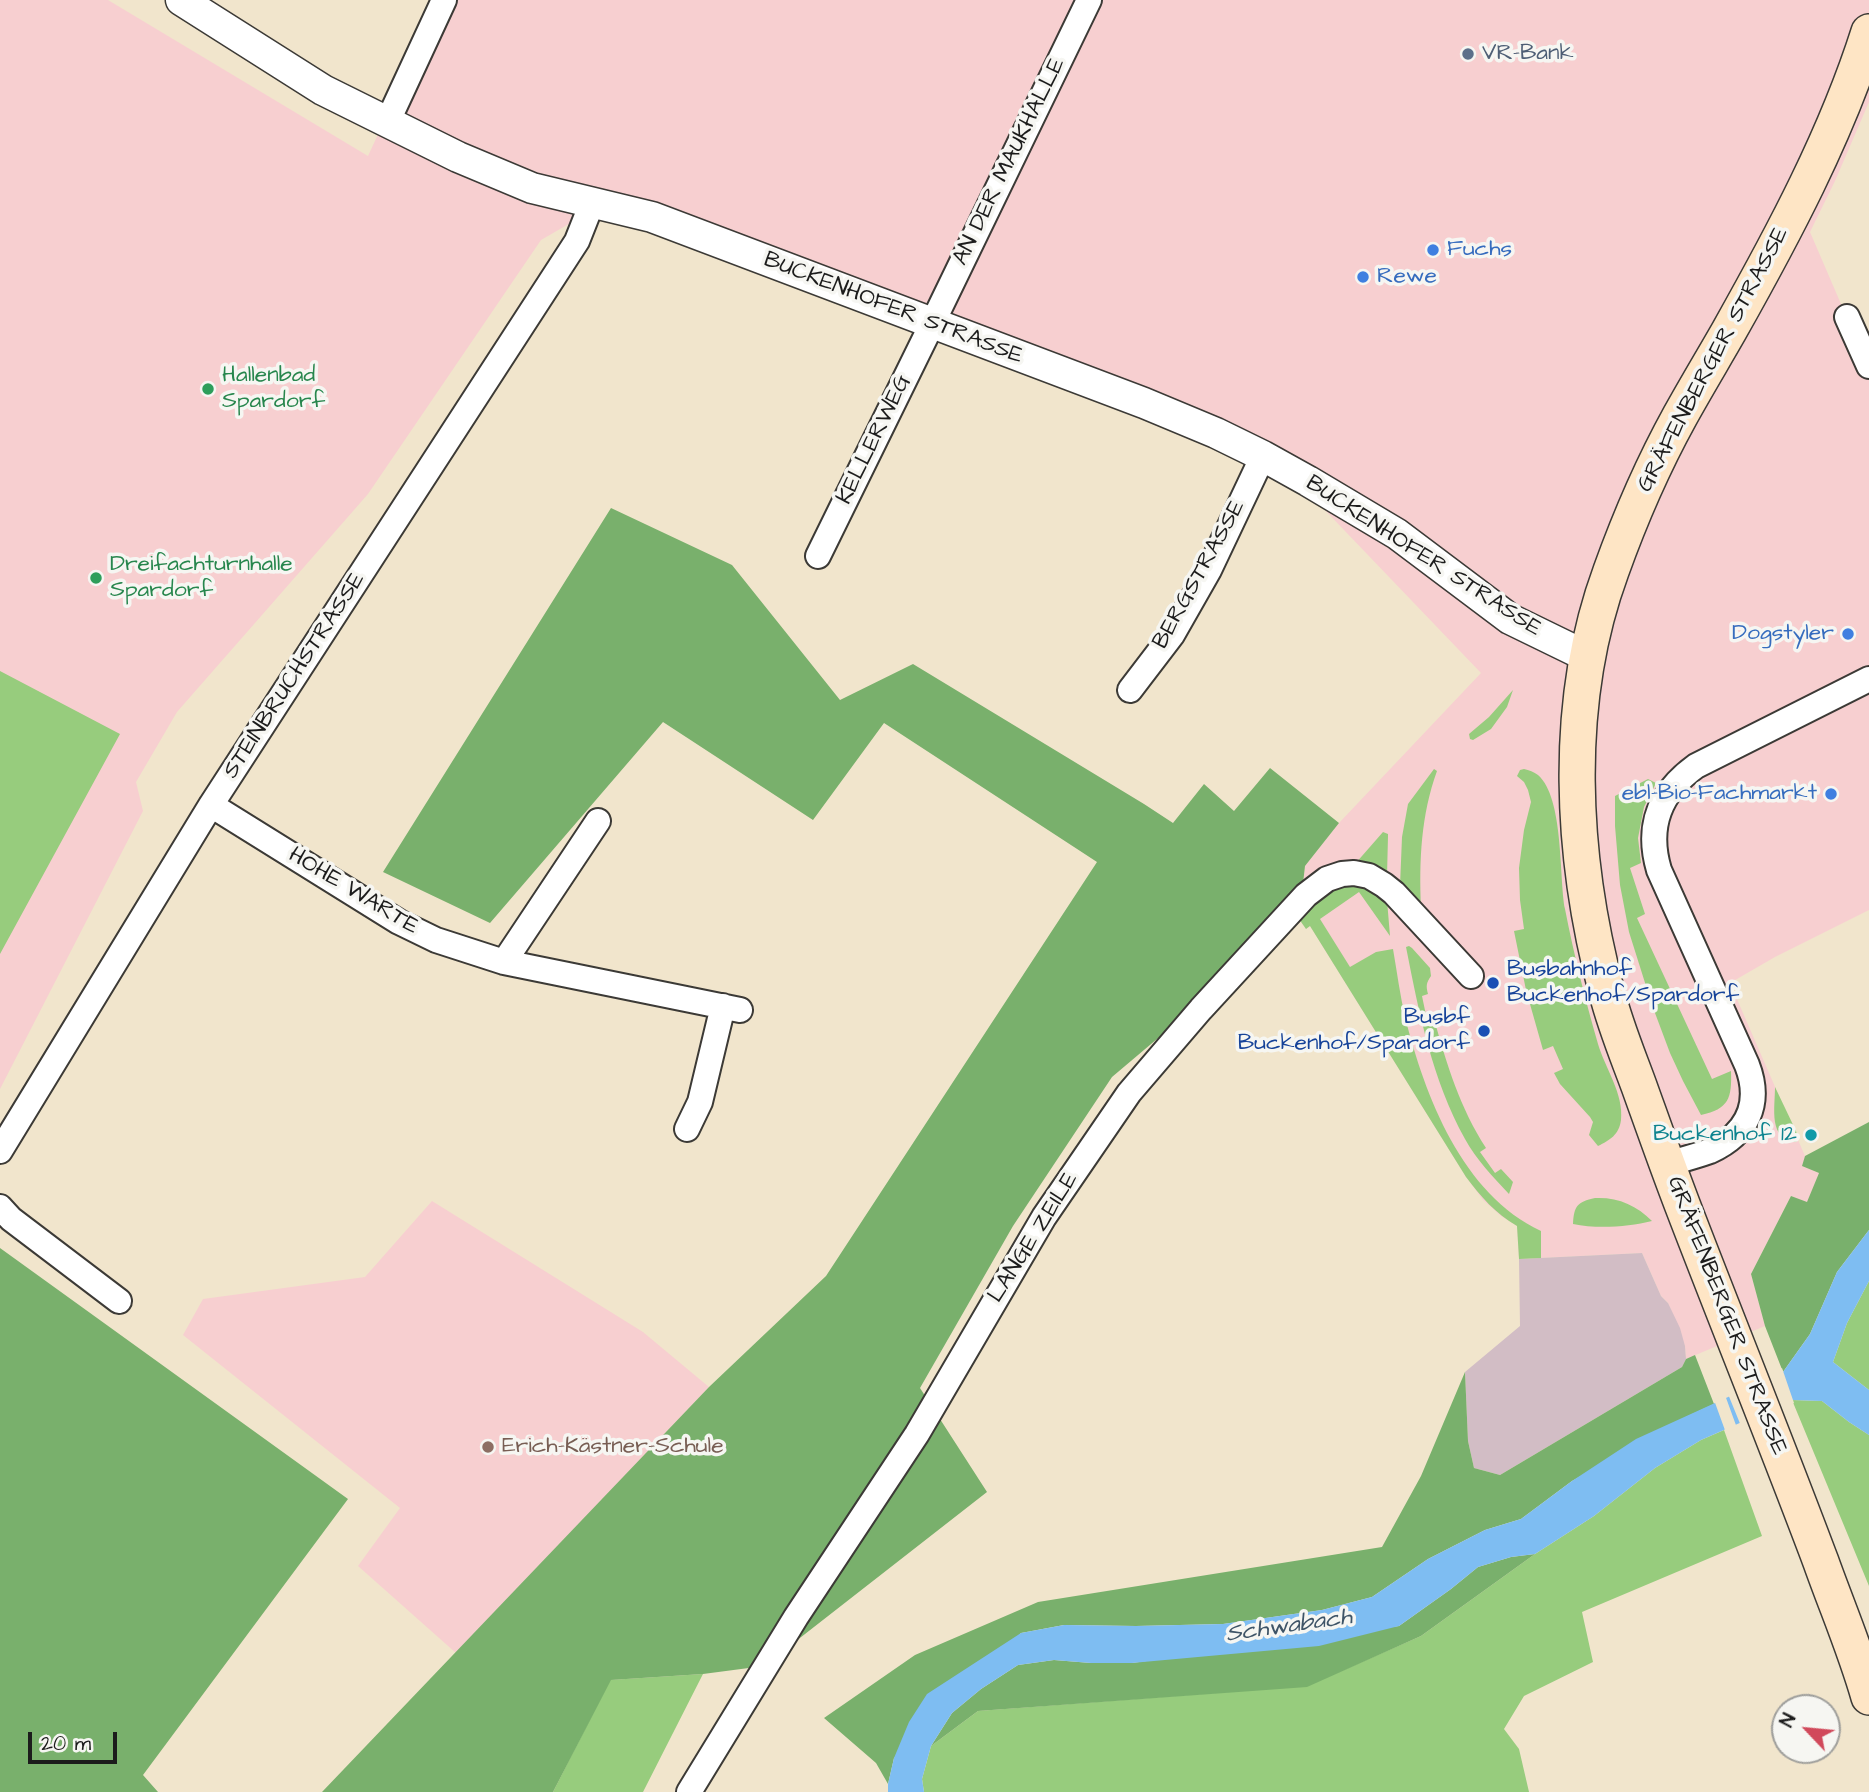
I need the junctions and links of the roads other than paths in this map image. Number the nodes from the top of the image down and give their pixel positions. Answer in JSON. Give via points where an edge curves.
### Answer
{"nodes":[{"id":1,"x":181,"y":0,"type":"edge"},
{"id":2,"x":444,"y":0,"type":"edge"},
{"id":3,"x":1088,"y":0,"type":"edge"},
{"id":4,"x":1869,"y":32,"type":"edge"},
{"id":5,"x":387,"y":122,"type":"junction"},
{"id":6,"x":592,"y":203,"type":"junction"},
{"id":7,"x":1847,"y":317,"type":"dead end"},
{"id":8,"x":932,"y":324,"type":"junction"},
{"id":9,"x":1869,"y":366,"type":"edge"},
{"id":10,"x":1263,"y":456,"type":"junction"},
{"id":11,"x":818,"y":555,"type":"dead end"},
{"id":12,"x":1588,"y":657,"type":"junction"},
{"id":13,"x":1869,"y":679,"type":"edge"},
{"id":14,"x":1130,"y":690,"type":"dead end"},
{"id":15,"x":211,"y":805,"type":"junction"},
{"id":16,"x":598,"y":821,"type":"dead end"},
{"id":17,"x":504,"y":962,"type":"junction"},
{"id":18,"x":1471,"y":976,"type":"dead end"},
{"id":19,"x":687,"y":1129,"type":"dead end"},
{"id":20,"x":0,"y":1151,"type":"edge"},
{"id":21,"x":1667,"y":1164,"type":"junction"},
{"id":22,"x":0,"y":1207,"type":"edge"},
{"id":23,"x":119,"y":1301,"type":"dead end"},
{"id":24,"x":1869,"y":1697,"type":"edge"},
{"id":25,"x":689,"y":1792,"type":"edge"}],
"edges":[{"from":1,"to":5,"type":"street","name":"BUCKENHOFER STRASSE","via":[[323,90]]},
{"from":2,"to":5,"type":"street"},
{"from":3,"to":8,"type":"street","name":"AN DER MAUKHALLE"},
{"from":4,"to":12,"type":"main road","name":"GRÄFENBERGER STRASSE","via":[[1801,196],[1678,419],[1640,498],[1610,574]]},
{"from":5,"to":6,"type":"street","name":"BUCKENHOFER STRASSE","via":[[532,188]]},
{"from":6,"to":8,"type":"street","name":"BUCKENHOFER STRASSE","via":[[652,217]]},
{"from":6,"to":15,"type":"street","name":"STEINBRUCHSTRASSE","via":[[577,241]]},
{"from":7,"to":9,"type":"street"},
{"from":8,"to":10,"type":"street","name":"BUCKENHOFER STRASSE","via":[[1144,403]]},
{"from":8,"to":11,"type":"street","name":"KELLERWEG"},
{"from":10,"to":12,"type":"street","name":"BUCKENHOFER STRASSE","via":[[1396,534],[1510,618]]},
{"from":10,"to":14,"type":"street","name":"BERGSTRASSE","via":[[1209,570],[1178,624]]},
{"from":12,"to":21,"type":"main road","name":"GRÄFENBERGER STRASSE","via":[[1576,788],[1583,873],[1607,992]]},
{"from":13,"to":21,"type":"street","via":[[1696,765],[1669,792],[1659,810],[1653,837],[1659,870],[1747,1065],[1754,1095],[1749,1116],[1728,1139],[1707,1152]]},
{"from":15,"to":17,"type":"street","name":"HOHE WARTE","via":[[417,932]]},
{"from":15,"to":20,"type":"street","name":"STEINBRUCHSTRASSE"},
{"from":16,"to":17,"type":"street"},
{"from":17,"to":19,"type":"street","name":"HOHE WARTE","via":[[731,1008]]},
{"from":18,"to":25,"type":"street","name":"LANGE ZEILE","via":[[1394,893],[1368,876],[1335,876],[1306,895],[1129,1093],[1044,1217],[918,1434],[796,1617]]},
{"from":21,"to":24,"type":"main road","name":"GRÄFENBERGER STRASSE","via":[[1797,1497]]},
{"from":22,"to":23,"type":"street"}]}
